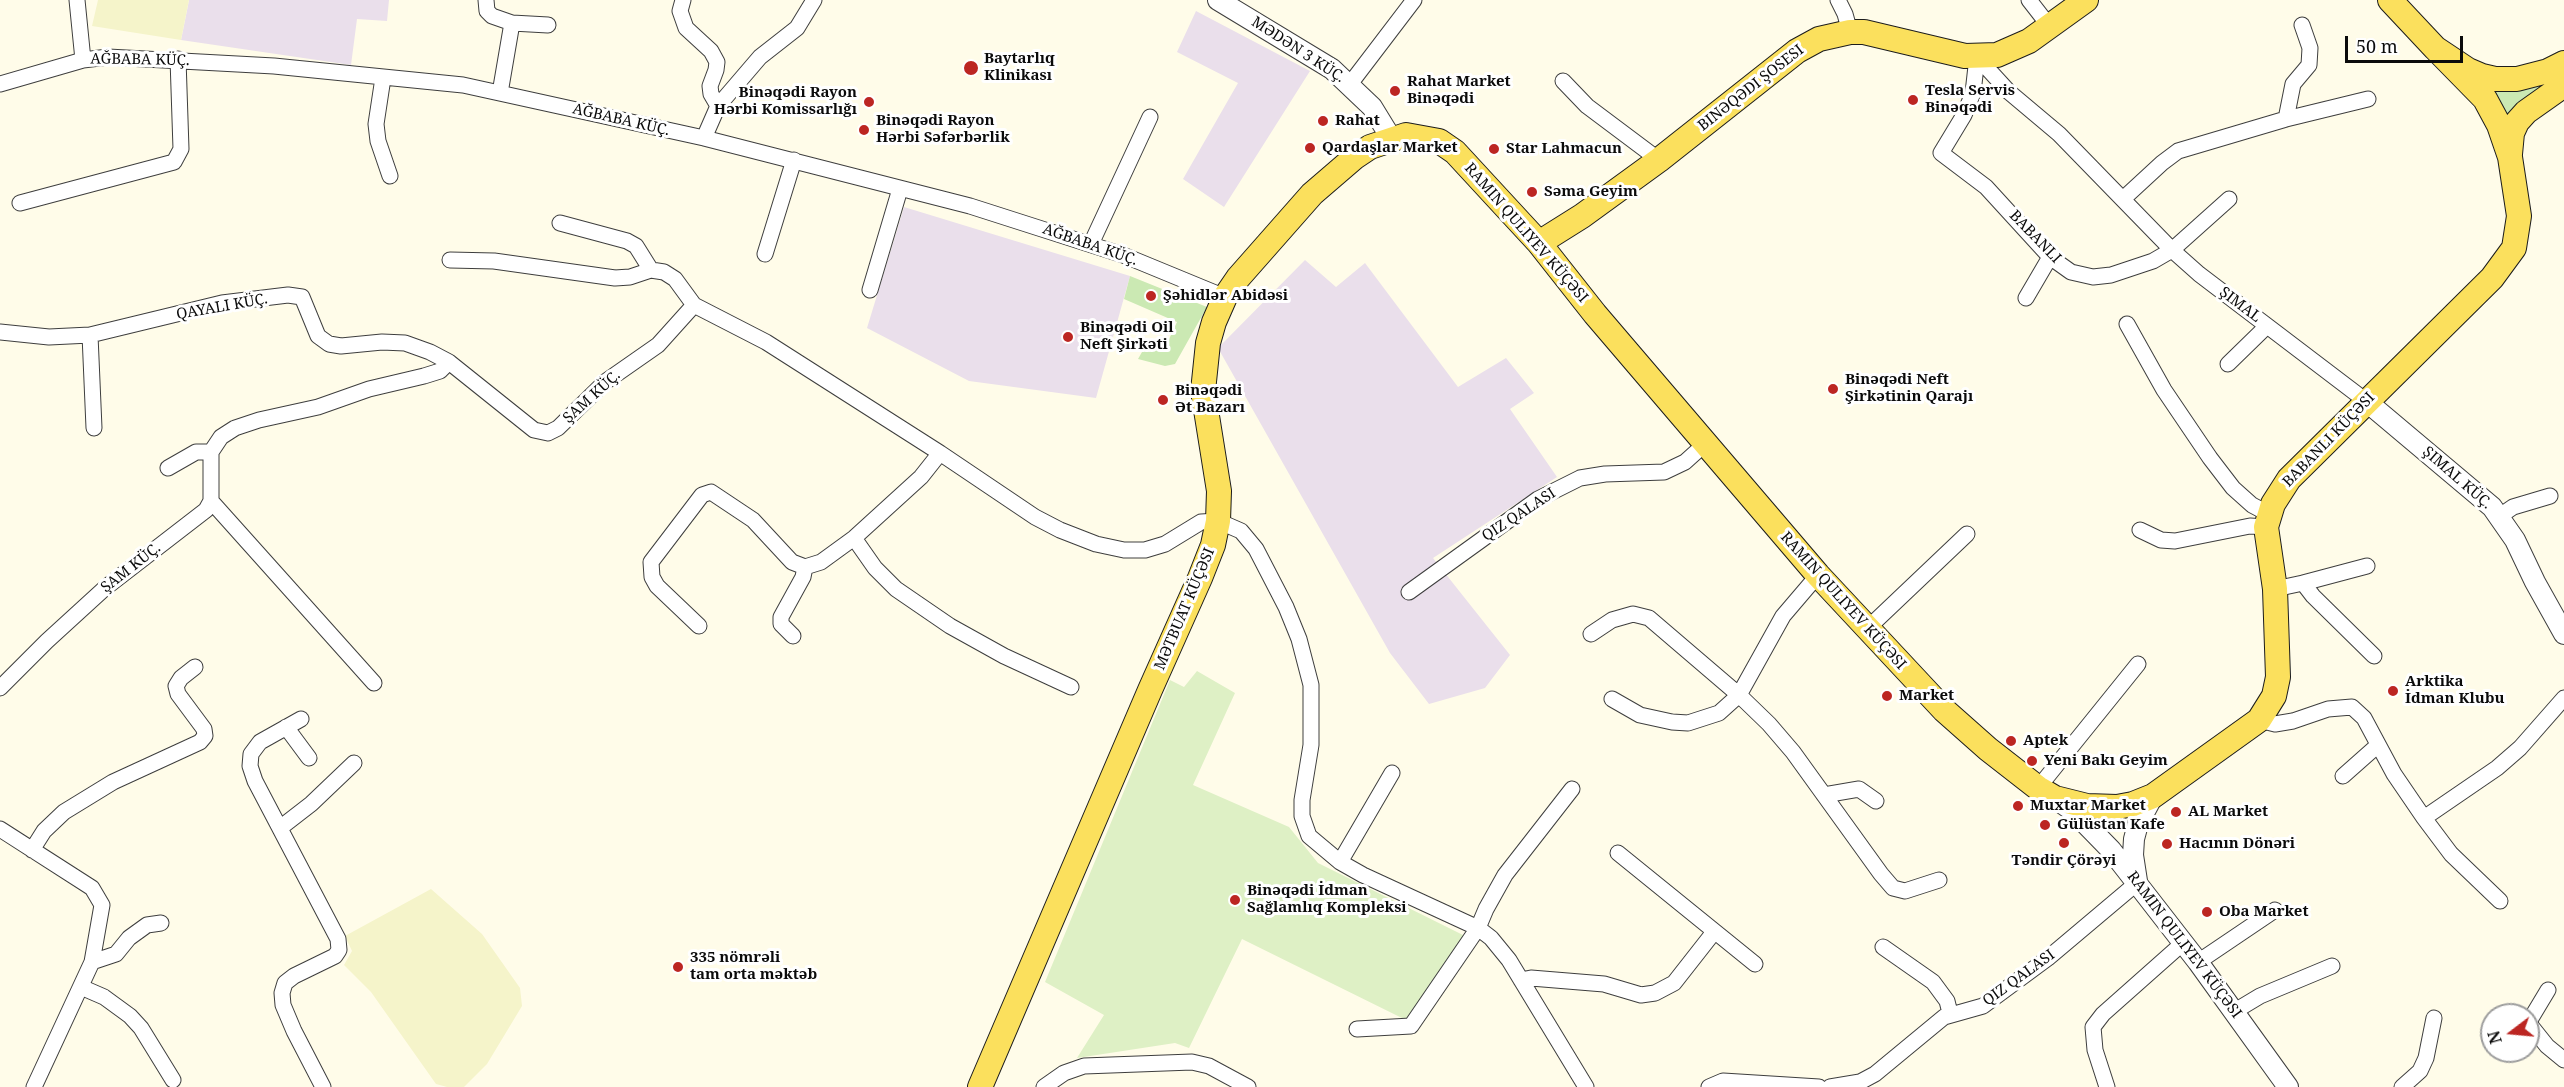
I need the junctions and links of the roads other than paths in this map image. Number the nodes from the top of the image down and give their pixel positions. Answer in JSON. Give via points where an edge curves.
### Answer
{"nodes":[{"id":1,"x":77,"y":0,"type":"edge"},
{"id":2,"x":486,"y":0,"type":"edge"},
{"id":3,"x":683,"y":0,"type":"edge"},
{"id":4,"x":814,"y":0,"type":"edge"},
{"id":5,"x":1218,"y":0,"type":"edge"},
{"id":6,"x":1414,"y":0,"type":"edge"},
{"id":7,"x":1838,"y":0,"type":"edge"},
{"id":8,"x":2029,"y":0,"type":"edge"},
{"id":9,"x":2086,"y":0,"type":"edge"},
{"id":10,"x":2390,"y":0,"type":"edge"},
{"id":11,"x":512,"y":23,"type":"junction"},
{"id":12,"x":548,"y":25,"type":"dead end"},
{"id":13,"x":2302,"y":25,"type":"dead end"},
{"id":14,"x":2050,"y":27,"type":"junction"},
{"id":15,"x":1850,"y":32,"type":"junction"},
{"id":16,"x":2435,"y":48,"type":"junction"},
{"id":17,"x":1977,"y":57,"type":"junction"},
{"id":18,"x":178,"y":59,"type":"junction"},
{"id":19,"x":83,"y":60,"type":"junction"},
{"id":20,"x":2564,"y":63,"type":"edge"},
{"id":21,"x":383,"y":78,"type":"junction"},
{"id":22,"x":1563,"y":81,"type":"dead end"},
{"id":23,"x":0,"y":84,"type":"edge"},
{"id":24,"x":1350,"y":84,"type":"junction"},
{"id":25,"x":2564,"y":85,"type":"edge"},
{"id":26,"x":500,"y":93,"type":"junction"},
{"id":27,"x":2368,"y":99,"type":"dead end"},
{"id":28,"x":718,"y":106,"type":"junction"},
{"id":29,"x":1150,"y":117,"type":"dead end"},
{"id":30,"x":2286,"y":119,"type":"junction"},
{"id":31,"x":704,"y":138,"type":"junction"},
{"id":32,"x":1391,"y":138,"type":"junction"},
{"id":33,"x":2510,"y":157,"type":"junction"},
{"id":34,"x":794,"y":160,"type":"junction"},
{"id":35,"x":1659,"y":160,"type":"junction"},
{"id":36,"x":390,"y":176,"type":"dead end"},
{"id":37,"x":900,"y":189,"type":"junction"},
{"id":38,"x":2123,"y":199,"type":"junction"},
{"id":39,"x":2229,"y":199,"type":"dead end"},
{"id":40,"x":20,"y":203,"type":"dead end"},
{"id":41,"x":560,"y":223,"type":"dead end"},
{"id":42,"x":1539,"y":243,"type":"junction"},
{"id":43,"x":1091,"y":244,"type":"junction"},
{"id":44,"x":2172,"y":249,"type":"junction"},
{"id":45,"x":765,"y":254,"type":"dead end"},
{"id":46,"x":2050,"y":257,"type":"junction"},
{"id":47,"x":450,"y":260,"type":"dead end"},
{"id":48,"x":651,"y":270,"type":"junction"},
{"id":49,"x":870,"y":290,"type":"dead end"},
{"id":50,"x":1225,"y":297,"type":"junction"},
{"id":51,"x":2026,"y":298,"type":"dead end"},
{"id":52,"x":694,"y":305,"type":"junction"},
{"id":53,"x":2127,"y":324,"type":"dead end"},
{"id":54,"x":2267,"y":326,"type":"junction"},
{"id":55,"x":0,"y":332,"type":"edge"},
{"id":56,"x":90,"y":335,"type":"junction"},
{"id":57,"x":449,"y":362,"type":"junction"},
{"id":58,"x":2228,"y":364,"type":"dead end"},
{"id":59,"x":2366,"y":401,"type":"junction"},
{"id":60,"x":94,"y":428,"type":"dead end"},
{"id":61,"x":1706,"y":444,"type":"junction"},
{"id":62,"x":212,"y":452,"type":"junction"},
{"id":63,"x":940,"y":453,"type":"junction"},
{"id":64,"x":168,"y":468,"type":"dead end"},
{"id":65,"x":2550,"y":496,"type":"dead end"},
{"id":66,"x":211,"y":501,"type":"junction"},
{"id":67,"x":2500,"y":516,"type":"junction"},
{"id":68,"x":1218,"y":521,"type":"junction"},
{"id":69,"x":2268,"y":521,"type":"junction"},
{"id":70,"x":2140,"y":530,"type":"dead end"},
{"id":71,"x":1967,"y":534,"type":"dead end"},
{"id":72,"x":854,"y":538,"type":"junction"},
{"id":73,"x":2367,"y":566,"type":"dead end"},
{"id":74,"x":805,"y":567,"type":"junction"},
{"id":75,"x":1818,"y":575,"type":"junction"},
{"id":76,"x":2303,"y":583,"type":"junction"},
{"id":77,"x":2275,"y":589,"type":"junction"},
{"id":78,"x":1409,"y":592,"type":"dead end"},
{"id":79,"x":699,"y":626,"type":"dead end"},
{"id":80,"x":1867,"y":630,"type":"junction"},
{"id":81,"x":1591,"y":634,"type":"dead end"},
{"id":82,"x":2564,"y":634,"type":"edge"},
{"id":83,"x":793,"y":636,"type":"dead end"},
{"id":84,"x":2374,"y":656,"type":"dead end"},
{"id":85,"x":2138,"y":664,"type":"dead end"},
{"id":86,"x":195,"y":667,"type":"dead end"},
{"id":87,"x":374,"y":683,"type":"dead end"},
{"id":88,"x":1071,"y":687,"type":"dead end"},
{"id":89,"x":0,"y":688,"type":"edge"},
{"id":90,"x":1739,"y":695,"type":"junction"},
{"id":91,"x":2564,"y":698,"type":"edge"},
{"id":92,"x":1612,"y":699,"type":"dead end"},
{"id":93,"x":301,"y":719,"type":"dead end"},
{"id":94,"x":2259,"y":720,"type":"junction"},
{"id":95,"x":286,"y":727,"type":"junction"},
{"id":96,"x":2378,"y":745,"type":"junction"},
{"id":97,"x":309,"y":758,"type":"dead end"},
{"id":98,"x":354,"y":763,"type":"dead end"},
{"id":99,"x":1392,"y":773,"type":"dead end"},
{"id":100,"x":2343,"y":776,"type":"dead end"},
{"id":101,"x":1572,"y":789,"type":"dead end"},
{"id":102,"x":2047,"y":793,"type":"junction"},
{"id":103,"x":1824,"y":795,"type":"junction"},
{"id":104,"x":2153,"y":796,"type":"junction"},
{"id":105,"x":1876,"y":801,"type":"dead end"},
{"id":106,"x":2424,"y":818,"type":"junction"},
{"id":107,"x":279,"y":828,"type":"junction"},
{"id":108,"x":0,"y":829,"type":"edge"},
{"id":109,"x":32,"y":850,"type":"junction"},
{"id":110,"x":1618,"y":853,"type":"dead end"},
{"id":111,"x":1340,"y":862,"type":"junction"},
{"id":112,"x":1939,"y":880,"type":"dead end"},
{"id":113,"x":2137,"y":883,"type":"junction"},
{"id":114,"x":2500,"y":901,"type":"dead end"},
{"id":115,"x":2275,"y":910,"type":"dead end"},
{"id":116,"x":161,"y":923,"type":"dead end"},
{"id":117,"x":1478,"y":928,"type":"junction"},
{"id":118,"x":1714,"y":932,"type":"junction"},
{"id":119,"x":2183,"y":943,"type":"junction"},
{"id":120,"x":1883,"y":947,"type":"dead end"},
{"id":121,"x":92,"y":962,"type":"junction"},
{"id":122,"x":2199,"y":962,"type":"junction"},
{"id":123,"x":1755,"y":964,"type":"dead end"},
{"id":124,"x":2332,"y":966,"type":"dead end"},
{"id":125,"x":1521,"y":981,"type":"junction"},
{"id":126,"x":81,"y":987,"type":"junction"},
{"id":127,"x":2548,"y":990,"type":"dead end"},
{"id":128,"x":2235,"y":1011,"type":"junction"},
{"id":129,"x":1950,"y":1013,"type":"junction"},
{"id":130,"x":2434,"y":1018,"type":"dead end"},
{"id":131,"x":1357,"y":1029,"type":"dead end"},
{"id":132,"x":2564,"y":1060,"type":"edge"},
{"id":133,"x":172,"y":1080,"type":"dead end"},
{"id":134,"x":1862,"y":1084,"type":"edge"},
{"id":135,"x":34,"y":1087,"type":"edge"},
{"id":136,"x":323,"y":1087,"type":"edge"},
{"id":137,"x":980,"y":1087,"type":"edge"},
{"id":138,"x":1044,"y":1087,"type":"edge"},
{"id":139,"x":1248,"y":1087,"type":"edge"},
{"id":140,"x":1586,"y":1087,"type":"edge"},
{"id":141,"x":1708,"y":1087,"type":"edge"},
{"id":142,"x":1819,"y":1087,"type":"edge"},
{"id":143,"x":1830,"y":1087,"type":"edge"},
{"id":144,"x":2107,"y":1087,"type":"edge"},
{"id":145,"x":2288,"y":1087,"type":"edge"},
{"id":146,"x":2402,"y":1087,"type":"edge"}],
"edges":[{"from":1,"to":19,"type":"street"},
{"from":2,"to":11,"type":"street","via":[[492,16]]},
{"from":3,"to":28,"type":"street","via":[[681,11],[686,28],[717,62],[710,86]]},
{"from":4,"to":28,"type":"street","via":[[796,28],[760,57]]},
{"from":5,"to":24,"type":"street","name":"MƏDƏN 3 KÜÇ.","via":[[1313,56]]},
{"from":6,"to":24,"type":"street"},
{"from":7,"to":15,"type":"street"},
{"from":8,"to":14,"type":"street"},
{"from":9,"to":14,"type":"main road","name":"BINƏQƏDI ŞOSESI"},
{"from":10,"to":16,"type":"main road"},
{"from":11,"to":12,"type":"street"},
{"from":11,"to":26,"type":"street"},
{"from":13,"to":30,"type":"street","via":[[2310,48],[2309,65],[2294,84]]},
{"from":14,"to":17,"type":"main road","name":"BINƏQƏDI ŞOSESI","via":[[2015,48]]},
{"from":15,"to":17,"type":"main road","name":"BINƏQƏDI ŞOSESI","via":[[1882,35]]},
{"from":15,"to":35,"type":"main road","name":"BINƏQƏDI ŞOSESI","via":[[1819,39],[1797,51]]},
{"from":16,"to":20,"type":"main road","via":[[2468,70],[2496,79],[2530,76]]},
{"from":16,"to":33,"type":"main road","via":[[2485,99]]},
{"from":17,"to":38,"type":"street","name":"ŞIMAL"},
{"from":17,"to":46,"type":"street","via":[[1973,93],[1941,153],[1986,187]]},
{"from":18,"to":19,"type":"street","name":"AĞBABA KÜÇ."},
{"from":18,"to":21,"type":"street","name":"AĞBABA KÜÇ."},
{"from":18,"to":40,"type":"street","via":[[182,149],[174,162]]},
{"from":19,"to":23,"type":"street","name":"AĞBABA KÜÇ."},
{"from":21,"to":26,"type":"street","name":"AĞBABA KÜÇ.","via":[[463,85]]},
{"from":21,"to":36,"type":"street","via":[[376,124]]},
{"from":22,"to":35,"type":"street","via":[[1587,105]]},
{"from":24,"to":32,"type":"street","name":"MƏDƏN 3 KÜÇ.","via":[[1380,118]]},
{"from":25,"to":33,"type":"main road","via":[[2517,122]]},
{"from":26,"to":31,"type":"street","name":"AĞBABA KÜÇ."},
{"from":27,"to":30,"type":"street"},
{"from":28,"to":31,"type":"street"},
{"from":29,"to":43,"type":"street"},
{"from":30,"to":38,"type":"street","via":[[2178,152]]},
{"from":31,"to":34,"type":"street","name":"AĞBABA KÜÇ."},
{"from":32,"to":42,"type":"main road","name":"RAMIN QULIYEV KÜÇƏSI","via":[[1421,136],[1439,141],[1455,152]]},
{"from":32,"to":50,"type":"main road","name":"MƏTBUAT KÜÇƏSI","via":[[1370,147],[1324,182]]},
{"from":33,"to":59,"type":"main road","via":[[2519,216],[2514,248],[2492,278]]},
{"from":34,"to":37,"type":"street","name":"AĞBABA KÜÇ."},
{"from":34,"to":45,"type":"street"},
{"from":35,"to":42,"type":"main road","name":"BINƏQƏDI ŞOSESI"},
{"from":37,"to":43,"type":"street","name":"AĞBABA KÜÇ.","via":[[970,206]]},
{"from":37,"to":49,"type":"street"},
{"from":38,"to":44,"type":"street","name":"ŞIMAL"},
{"from":39,"to":44,"type":"street"},
{"from":41,"to":48,"type":"street","via":[[627,241],[636,246]]},
{"from":42,"to":61,"type":"main road","name":"RAMIN QULIYEV KÜÇƏSI"},
{"from":43,"to":50,"type":"street","name":"AĞBABA KÜÇ."},
{"from":44,"to":46,"type":"street","via":[[2153,261],[2093,277],[2071,272]]},
{"from":44,"to":54,"type":"street","name":"ŞIMAL"},
{"from":46,"to":51,"type":"street"},
{"from":47,"to":48,"type":"street","via":[[494,261],[615,278]]},
{"from":48,"to":52,"type":"street","via":[[675,279]]},
{"from":50,"to":68,"type":"main road","name":"MƏTBUAT KÜÇƏSI","via":[[1208,343],[1203,391],[1219,491]]},
{"from":52,"to":57,"type":"street","name":"ŞAM KÜÇ.","via":[[658,345],[605,382],[548,433],[534,430]]},
{"from":52,"to":63,"type":"street","via":[[766,342]]},
{"from":53,"to":69,"type":"street","via":[[2164,390],[2210,458]]},
{"from":54,"to":58,"type":"street"},
{"from":54,"to":59,"type":"street","name":"ŞIMAL"},
{"from":55,"to":56,"type":"street","via":[[49,337]]},
{"from":56,"to":57,"type":"street","via":[[222,303],[302,297],[318,336],[329,344],[405,343]]},
{"from":56,"to":60,"type":"street"},
{"from":57,"to":62,"type":"street","via":[[440,371],[424,376],[235,428],[221,437]]},
{"from":59,"to":67,"type":"street","name":"ŞIMAL KÜÇ."},
{"from":59,"to":69,"type":"main road","via":[[2289,479]]},
{"from":61,"to":75,"type":"main road","name":"RAMIN QULIYEV KÜÇƏSI"},
{"from":61,"to":78,"type":"street","via":[[1685,462],[1664,471],[1580,478],[1538,499]]},
{"from":62,"to":64,"type":"street","via":[[196,452]]},
{"from":62,"to":66,"type":"street"},
{"from":63,"to":68,"type":"street","via":[[1035,517],[1096,544],[1145,550],[1165,544],[1201,522]]},
{"from":63,"to":72,"type":"street","via":[[921,477]]},
{"from":65,"to":67,"type":"street","via":[[2513,507]]},
{"from":66,"to":87,"type":"street"},
{"from":66,"to":89,"type":"street","name":"ŞAM KÜÇ.","via":[[192,522],[105,588]]},
{"from":67,"to":82,"type":"street","name":"ŞIMAL KÜÇ."},
{"from":68,"to":111,"type":"street","via":[[1241,531],[1256,549],[1299,639],[1311,685],[1311,745],[1302,816],[1309,836]]},
{"from":68,"to":137,"type":"main road","name":"MƏTBUAT KÜÇƏSI","via":[[1200,578]]},
{"from":69,"to":70,"type":"street","via":[[2175,541],[2161,540]]},
{"from":69,"to":77,"type":"main road"},
{"from":71,"to":80,"type":"street"},
{"from":72,"to":74,"type":"street","via":[[821,562]]},
{"from":72,"to":88,"type":"street","via":[[896,589],[950,626]]},
{"from":73,"to":76,"type":"street"},
{"from":74,"to":79,"type":"street","via":[[792,562],[744,515],[711,492],[702,495],[651,562],[657,586]]},
{"from":74,"to":83,"type":"street","via":[[781,617],[781,624]]},
{"from":75,"to":80,"type":"main road","name":"RAMIN QULIYEV KÜÇƏSI"},
{"from":75,"to":90,"type":"street","via":[[1783,615]]},
{"from":76,"to":77,"type":"street"},
{"from":76,"to":84,"type":"street"},
{"from":77,"to":94,"type":"main road","via":[[2278,677],[2274,696]]},
{"from":80,"to":102,"type":"main road","name":"RAMIN QULIYEV KÜÇƏSI","via":[[1944,710]]},
{"from":81,"to":90,"type":"street","via":[[1612,620],[1633,614],[1649,618]]},
{"from":85,"to":102,"type":"street"},
{"from":86,"to":109,"type":"street","via":[[180,678],[177,686],[178,694],[204,729],[205,736],[200,742],[113,782],[64,812],[44,831]]},
{"from":90,"to":92,"type":"street","via":[[1719,712],[1688,723],[1640,716]]},
{"from":90,"to":103,"type":"street","via":[[1793,752]]},
{"from":91,"to":106,"type":"street","via":[[2497,768]]},
{"from":93,"to":95,"type":"street"},
{"from":94,"to":96,"type":"street","via":[[2275,724],[2328,709],[2352,707],[2364,718]]},
{"from":94,"to":104,"type":"main road"},
{"from":95,"to":97,"type":"street"},
{"from":95,"to":107,"type":"street","via":[[260,742],[251,754],[250,766]]},
{"from":96,"to":100,"type":"street"},
{"from":96,"to":106,"type":"street"},
{"from":98,"to":107,"type":"street"},
{"from":99,"to":111,"type":"street"},
{"from":101,"to":117,"type":"street","via":[[1505,875]]},
{"from":102,"to":104,"type":"main road","via":[[2087,806],[2117,807]]},
{"from":102,"to":113,"type":"street","name":"RAMIN QULIYEV KÜÇƏSI","via":[[2088,825]]},
{"from":103,"to":105,"type":"street","via":[[1859,789]]},
{"from":103,"to":112,"type":"street","via":[[1893,888],[1905,891]]},
{"from":104,"to":113,"type":"street","via":[[2134,839]]},
{"from":106,"to":114,"type":"street","via":[[2451,854]]},
{"from":107,"to":136,"type":"street","via":[[338,939],[335,956],[294,975],[285,983],[282,993],[294,1031]]},
{"from":108,"to":109,"type":"street"},
{"from":109,"to":121,"type":"street","via":[[98,895],[101,918]]},
{"from":110,"to":118,"type":"street"},
{"from":111,"to":117,"type":"street"},
{"from":113,"to":119,"type":"street","name":"RAMIN QULIYEV KÜÇƏSI"},
{"from":113,"to":129,"type":"street","via":[[2048,958],[1983,1006]]},
{"from":115,"to":122,"type":"street"},
{"from":116,"to":121,"type":"street","via":[[138,930],[116,954]]},
{"from":117,"to":125,"type":"street","via":[[1500,947]]},
{"from":117,"to":131,"type":"street","via":[[1411,1026]]},
{"from":118,"to":123,"type":"street"},
{"from":118,"to":125,"type":"street","via":[[1674,983],[1655,993],[1641,995],[1604,984],[1531,978]]},
{"from":119,"to":122,"type":"street","name":"RAMIN QULIYEV KÜÇƏSI"},
{"from":119,"to":144,"type":"street","via":[[2093,1027],[2095,1050]]},
{"from":120,"to":129,"type":"street","via":[[1933,982],[1947,1001]]},
{"from":121,"to":126,"type":"street"},
{"from":122,"to":128,"type":"street","name":"RAMIN QULIYEV KÜÇƏSI"},
{"from":124,"to":128,"type":"street","via":[[2260,996]]},
{"from":125,"to":140,"type":"street"},
{"from":126,"to":133,"type":"street","via":[[104,997],[130,1016]]},
{"from":126,"to":135,"type":"street"},
{"from":127,"to":132,"type":"street","via":[[2530,1020],[2531,1026]]},
{"from":128,"to":145,"type":"street","name":"RAMIN QULIYEV KÜÇƏSI"},
{"from":129,"to":134,"type":"street"},
{"from":130,"to":146,"type":"street","via":[[2420,1071]]},
{"from":134,"to":143,"type":"street"},
{"from":138,"to":139,"type":"street","via":[[1064,1073],[1084,1066],[1192,1062],[1209,1066]]},
{"from":141,"to":142,"type":"street","via":[[1723,1081]]}]}
